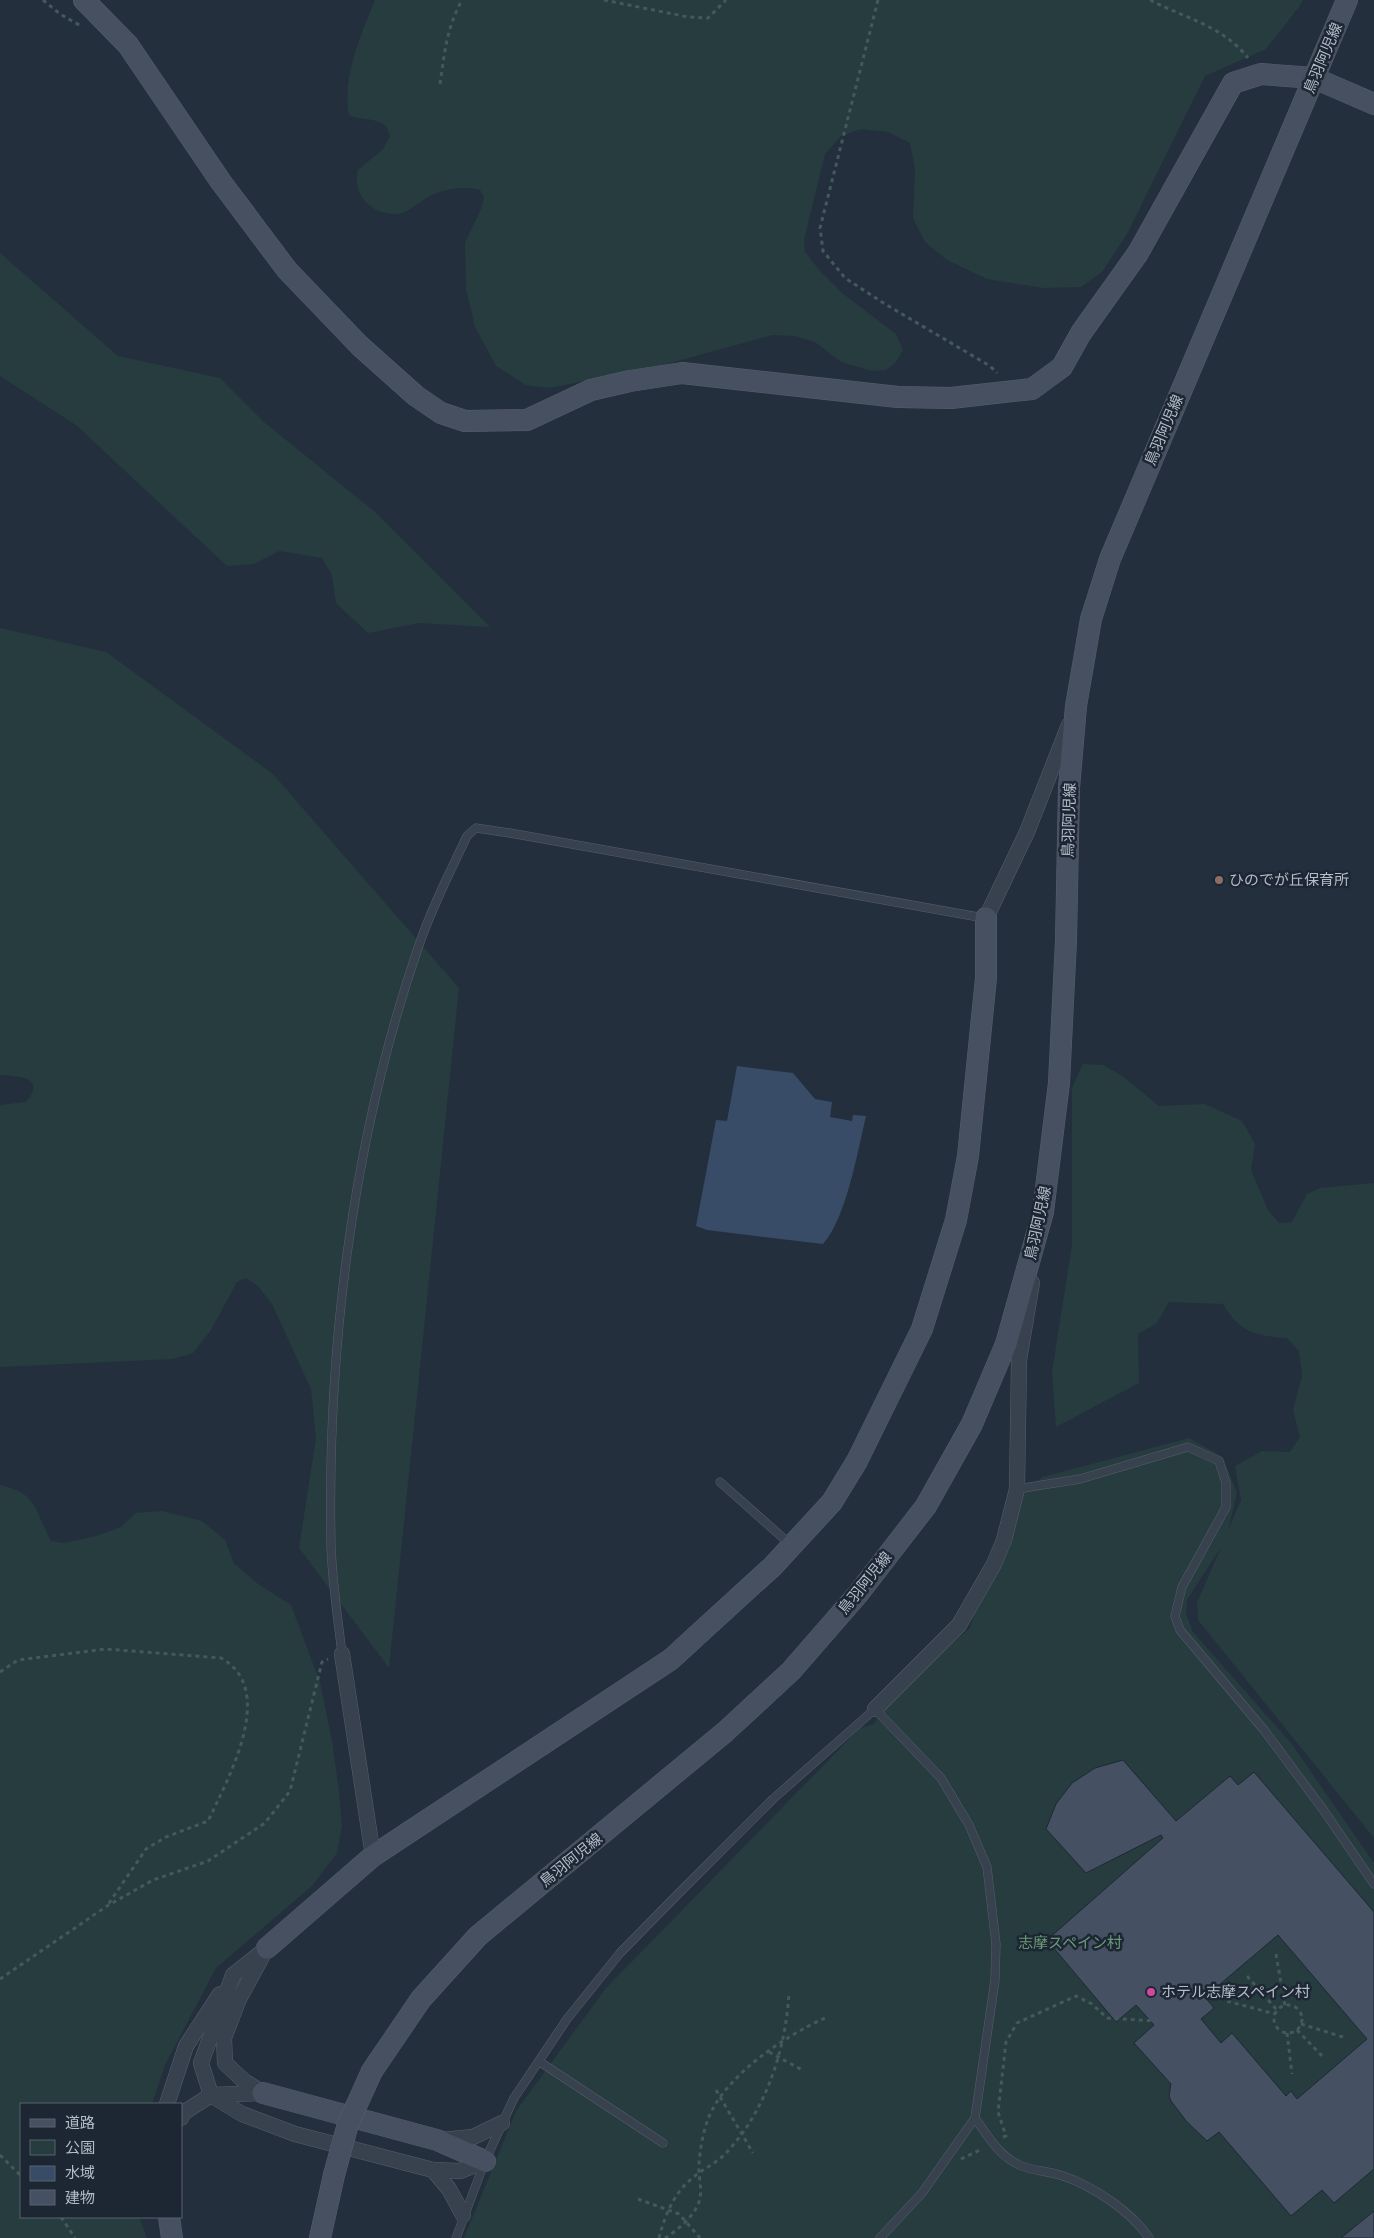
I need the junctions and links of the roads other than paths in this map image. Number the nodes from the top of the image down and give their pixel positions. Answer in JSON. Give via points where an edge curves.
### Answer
{"nodes":[{"id":1,"x":84,"y":0,"type":"edge"},
{"id":2,"x":1347,"y":0,"type":"edge"},
{"id":3,"x":1314,"y":78,"type":"junction"},
{"id":4,"x":1374,"y":104,"type":"edge"},
{"id":5,"x":1076,"y":706,"type":"junction"},
{"id":6,"x":986,"y":918,"type":"junction"},
{"id":7,"x":1043,"y":1212,"type":"junction"},
{"id":8,"x":720,"y":1482,"type":"dead end"},
{"id":9,"x":1017,"y":1489,"type":"junction"},
{"id":10,"x":792,"y":1546,"type":"junction"},
{"id":11,"x":342,"y":1654,"type":"joint"},
{"id":12,"x":875,"y":1709,"type":"junction"},
{"id":13,"x":373,"y":1856,"type":"junction"},
{"id":14,"x":1374,"y":1884,"type":"edge"},
{"id":15,"x":267,"y":1948,"type":"junction"},
{"id":16,"x":233,"y":1975,"type":"junction"},
{"id":17,"x":540,"y":2062,"type":"junction"},
{"id":18,"x":263,"y":2093,"type":"junction"},
{"id":19,"x":211,"y":2095,"type":"junction"},
{"id":20,"x":167,"y":2103,"type":"edge"},
{"id":21,"x":182,"y":2116,"type":"edge"},
{"id":22,"x":975,"y":2118,"type":"junction"},
{"id":23,"x":502,"y":2123,"type":"junction"},
{"id":24,"x":437,"y":2140,"type":"junction"},
{"id":25,"x":663,"y":2142,"type":"dead end"},
{"id":26,"x":485,"y":2161,"type":"junction"},
{"id":27,"x":433,"y":2170,"type":"junction"},
{"id":28,"x":463,"y":2215,"type":"junction"},
{"id":29,"x":168,"y":2218,"type":"edge"},
{"id":30,"x":172,"y":2238,"type":"edge"},
{"id":31,"x":320,"y":2238,"type":"edge"},
{"id":32,"x":456,"y":2238,"type":"edge"},
{"id":33,"x":880,"y":2238,"type":"edge"},
{"id":34,"x":1150,"y":2238,"type":"edge"}],
"edges":[{"from":1,"to":3,"type":"street","via":[[128,45],[221,182],[287,270],[360,346],[416,396],[441,413],[465,421],[527,420],[592,390],[682,373],[898,397],[951,398],[1032,389],[1062,367],[1081,333],[1138,253],[1233,83],[1261,74]]},
{"from":2,"to":3,"type":"street","name":"鳥羽阿児線"},
{"from":3,"to":4,"type":"street"},
{"from":3,"to":5,"type":"street","name":"鳥羽阿児線","via":[[1110,559],[1091,619]]},
{"from":5,"to":6,"type":"street","via":[[1027,832]]},
{"from":5,"to":7,"type":"street","name":"鳥羽阿児線","via":[[1069,788],[1059,1083]]},
{"from":6,"to":10,"type":"street","via":[[986,978],[968,1156],[956,1220],[936,1289],[922,1329],[857,1461],[832,1502]]},
{"from":6,"to":11,"type":"lane","via":[[510,833],[476,828],[467,836],[418,947],[379,1083],[356,1199],[342,1302],[332,1428],[331,1547]]},
{"from":7,"to":9,"type":"street","via":[[1019,1360]]},
{"from":7,"to":31,"type":"street","name":"鳥羽阿児線","bridge":true,"via":[[1006,1344],[972,1424],[926,1506],[858,1594],[791,1671],[725,1732],[478,1936],[421,2000],[372,2072],[348,2124]]},
{"from":8,"to":10,"type":"lane"},
{"from":9,"to":12,"type":"street","via":[[1004,1540],[960,1625]]},
{"from":9,"to":14,"type":"lane","via":[[1080,1479],[1188,1447],[1219,1461],[1226,1483],[1226,1507],[1182,1587],[1175,1616],[1180,1630],[1270,1738]]},
{"from":10,"to":13,"type":"street","via":[[733,1605],[670,1660]]},
{"from":11,"to":13,"type":"street"},
{"from":12,"to":17,"type":"lane","via":[[773,1799],[620,1953],[566,2020]]},
{"from":12,"to":22,"type":"lane","via":[[941,1778],[969,1825],[987,1867],[996,1944],[995,1980]]},
{"from":13,"to":15,"type":"street"},
{"from":15,"to":16,"type":"street"},
{"from":15,"to":18,"type":"street","via":[[239,1999],[224,2038],[225,2063]]},
{"from":16,"to":19,"type":"street","via":[[201,2063]]},
{"from":16,"to":20,"type":"street","via":[[186,2046]]},
{"from":17,"to":23,"type":"lane","via":[[514,2098]]},
{"from":17,"to":25,"type":"lane"},
{"from":18,"to":19,"type":"street"},
{"from":18,"to":24,"type":"street"},
{"from":19,"to":21,"type":"street"},
{"from":19,"to":27,"type":"street","via":[[242,2114],[295,2134]]},
{"from":22,"to":33,"type":"lane","via":[[922,2193]]},
{"from":22,"to":34,"type":"lane","via":[[993,2143],[1018,2165],[1064,2176],[1106,2197]]},
{"from":23,"to":24,"type":"street","via":[[473,2137]]},
{"from":23,"to":26,"type":"lane"},
{"from":24,"to":26,"type":"street"},
{"from":26,"to":27,"type":"street","via":[[460,2171]]},
{"from":26,"to":28,"type":"lane"},
{"from":27,"to":28,"type":"street","via":[[449,2189]]},
{"from":28,"to":32,"type":"lane"},
{"from":29,"to":30,"type":"street"}]}
